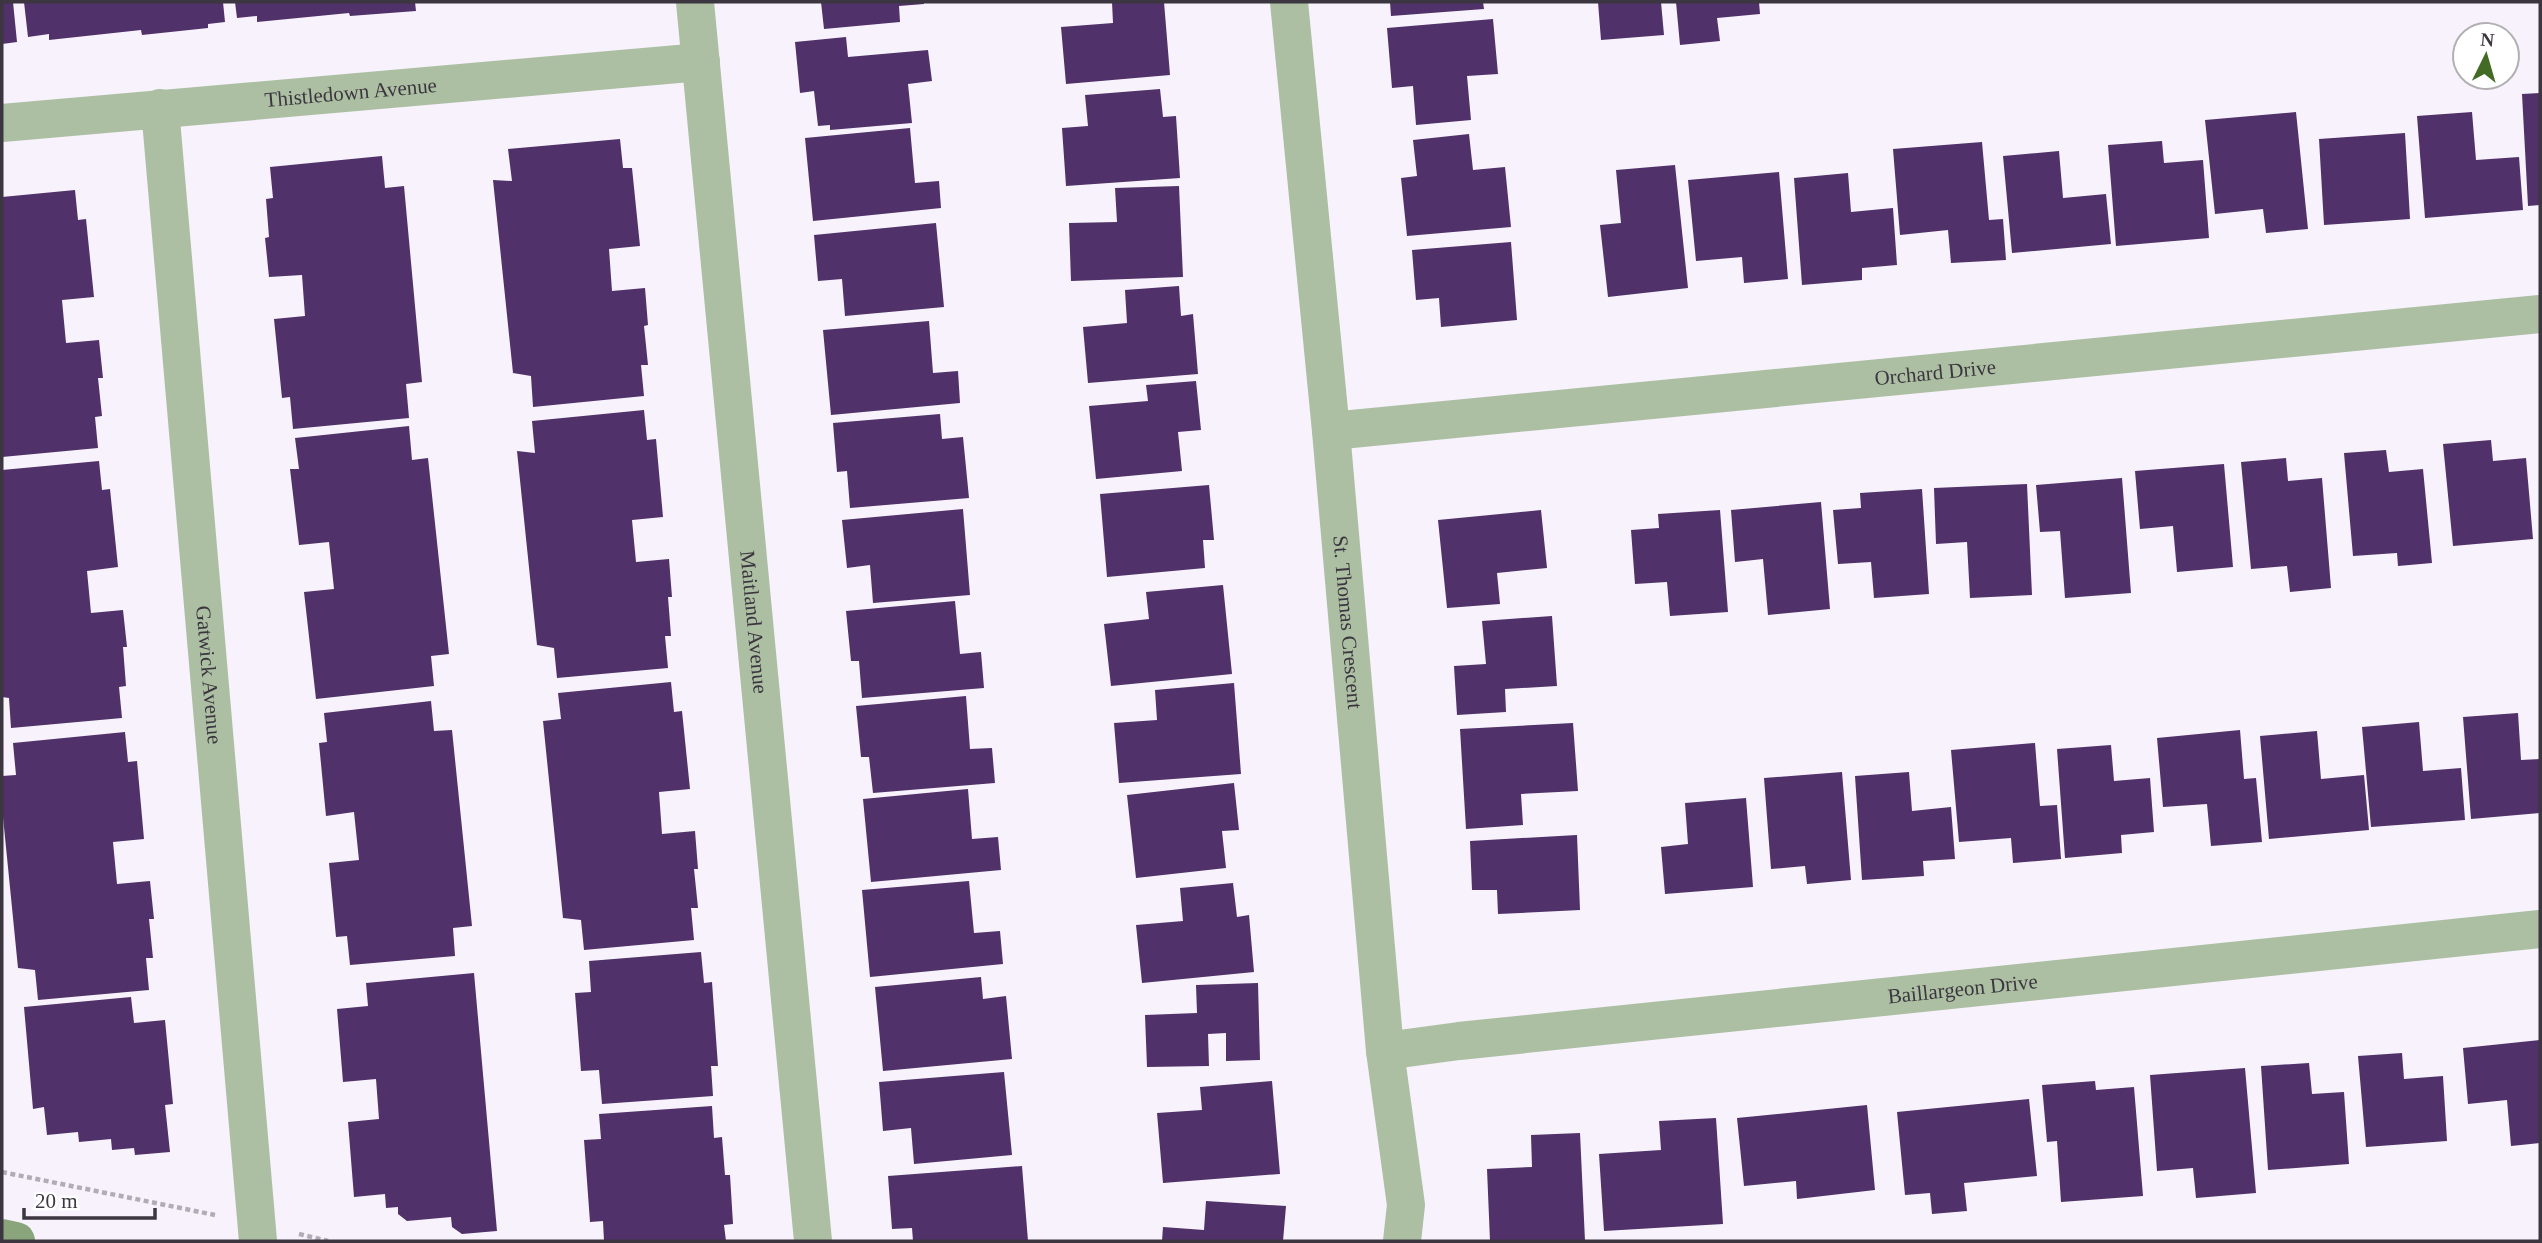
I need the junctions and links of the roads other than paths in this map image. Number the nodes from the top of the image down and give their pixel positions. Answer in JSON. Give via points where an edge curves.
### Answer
{"nodes":[{"id":1,"x":695,"y":2,"type":"edge"},
{"id":2,"x":1289,"y":2,"type":"edge"},
{"id":3,"x":701,"y":62,"type":"junction"},
{"id":4,"x":160,"y":108,"type":"junction"},
{"id":5,"x":2,"y":123,"type":"edge"},
{"id":6,"x":2540,"y":314,"type":"edge"},
{"id":7,"x":1331,"y":431,"type":"junction"},
{"id":8,"x":2540,"y":929,"type":"edge"},
{"id":9,"x":1385,"y":1051,"type":"junction"},
{"id":10,"x":257,"y":1233,"type":"edge"},
{"id":11,"x":2,"y":1238,"type":"edge"},
{"id":12,"x":16,"y":1241,"type":"edge"},
{"id":13,"x":813,"y":1241,"type":"edge"},
{"id":14,"x":1402,"y":1241,"type":"edge"}],
"edges":[{"from":1,"to":3,"type":"street","name":"Maitland Avenue"},
{"from":2,"to":7,"type":"street","name":"St. Thomas Crescent"},
{"from":3,"to":4,"type":"street","name":"Thistledown Avenue"},
{"from":3,"to":13,"type":"street","name":"Maitland Avenue"},
{"from":4,"to":5,"type":"street","name":"Thistledown Avenue"},
{"from":4,"to":10,"type":"street","name":"Gatwick Avenue"},
{"from":6,"to":7,"type":"street","name":"Orchard Drive"},
{"from":7,"to":9,"type":"street","name":"St. Thomas Crescent"},
{"from":8,"to":9,"type":"street","name":"Baillargeon Drive"},
{"from":9,"to":14,"type":"street","name":"St. Thomas Crescent","via":[[1406,1205]]},
{"from":11,"to":12,"type":"street"}]}
